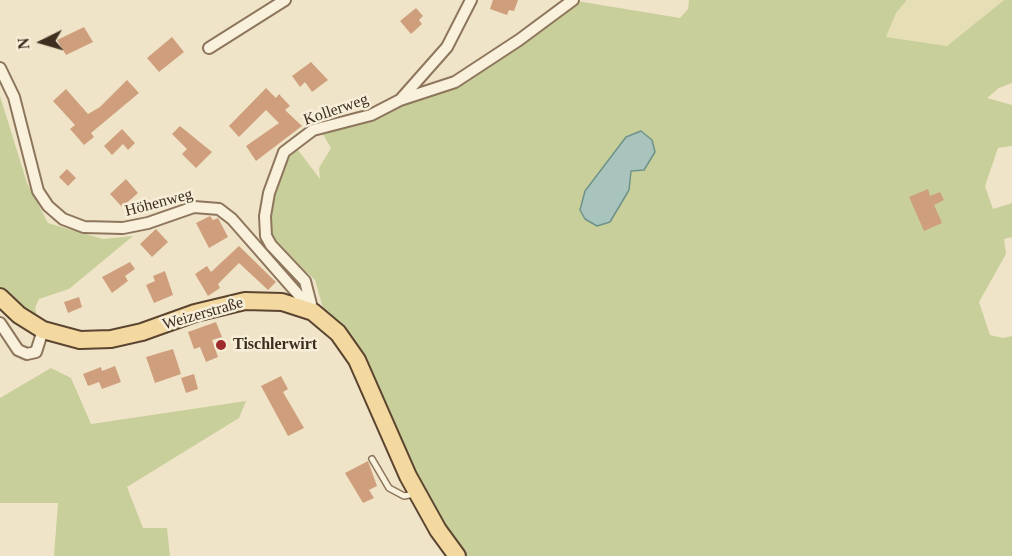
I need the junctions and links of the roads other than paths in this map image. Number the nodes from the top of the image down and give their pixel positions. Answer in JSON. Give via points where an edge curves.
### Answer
{"nodes":[{"id":1,"x":285,"y":0,"type":"edge"},
{"id":2,"x":471,"y":0,"type":"edge"},
{"id":3,"x":573,"y":0,"type":"edge"},
{"id":4,"x":209,"y":48,"type":"dead end"},
{"id":5,"x":0,"y":68,"type":"edge"},
{"id":6,"x":400,"y":100,"type":"junction"},
{"id":7,"x":0,"y":297,"type":"edge"},
{"id":8,"x":313,"y":312,"type":"junction"},
{"id":9,"x":0,"y":323,"type":"edge"},
{"id":10,"x":43,"y":330,"type":"junction"},
{"id":11,"x":372,"y":459,"type":"dead end"},
{"id":12,"x":417,"y":493,"type":"junction"},
{"id":13,"x":457,"y":556,"type":"edge"}],
"edges":[{"from":1,"to":4,"type":"street"},
{"from":2,"to":6,"type":"street","name":"Kollerweg","via":[[447,47]]},
{"from":3,"to":6,"type":"street","name":"Kollerweg","via":[[466,76]]},
{"from":5,"to":8,"type":"street","name":"Höhenweg","via":[[14,97],[38,191],[63,219],[84,227],[123,228],[148,224],[194,207],[219,209]]},
{"from":6,"to":8,"type":"street","name":"Kollerweg","via":[[371,115],[309,132],[290,146],[280,160],[266,207],[266,236],[305,280]]},
{"from":7,"to":10,"type":"main road","name":"Weizerstraße"},
{"from":8,"to":10,"type":"main road","name":"Weizerstraße","via":[[263,299],[221,306],[111,339],[80,340]]},
{"from":8,"to":12,"type":"main road","name":"Weizerstraße","via":[[338,333],[357,360]]},
{"from":9,"to":10,"type":"street","via":[[18,350],[27,354],[36,352]]},
{"from":11,"to":12,"type":"lane","via":[[389,488],[404,496]]},
{"from":12,"to":13,"type":"main road","name":"Weizerstraße"}]}
